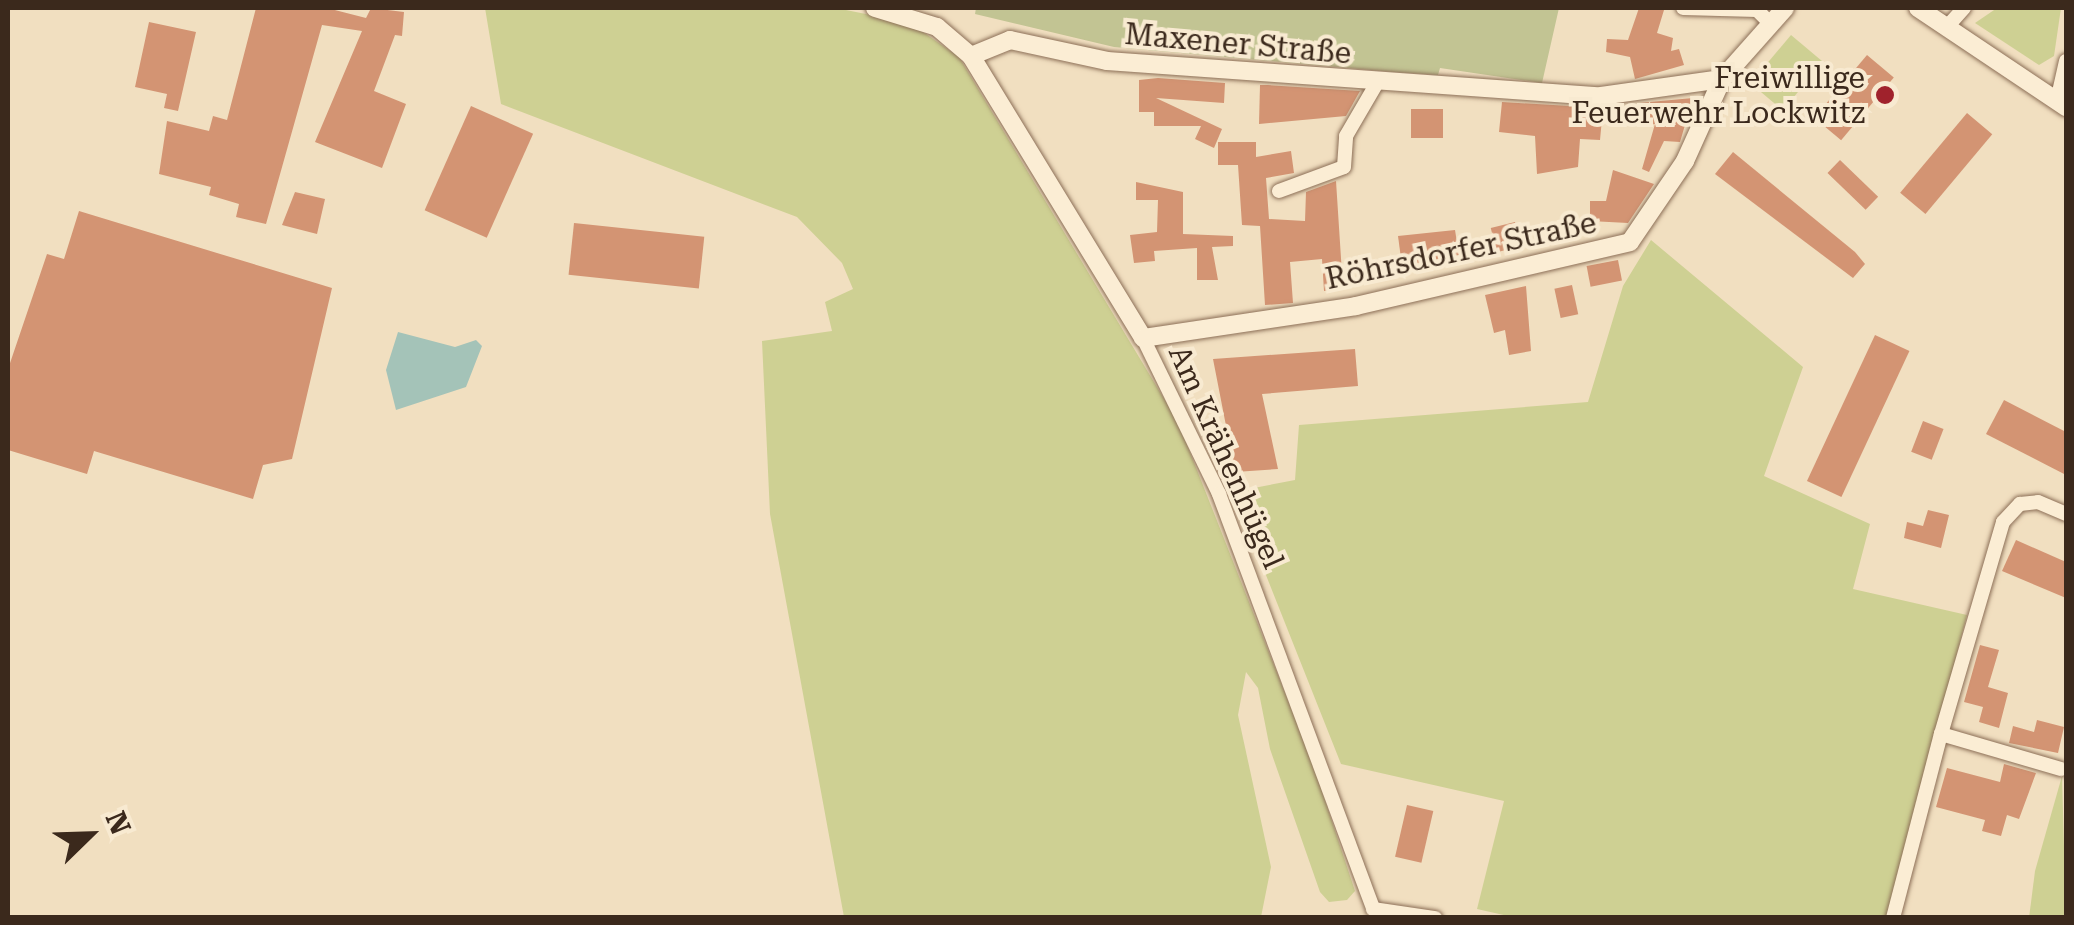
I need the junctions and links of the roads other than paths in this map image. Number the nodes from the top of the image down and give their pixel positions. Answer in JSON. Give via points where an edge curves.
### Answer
{"nodes":[{"id":1,"x":875,"y":8,"type":"edge"},
{"id":2,"x":1683,"y":8,"type":"edge"},
{"id":3,"x":1784,"y":8,"type":"edge"},
{"id":4,"x":1918,"y":8,"type":"edge"},
{"id":5,"x":1964,"y":8,"type":"edge"},
{"id":6,"x":1769,"y":22,"type":"junction"},
{"id":7,"x":1946,"y":28,"type":"junction"},
{"id":8,"x":971,"y":56,"type":"junction"},
{"id":9,"x":2066,"y":61,"type":"edge"},
{"id":10,"x":1722,"y":79,"type":"junction"},
{"id":11,"x":1377,"y":83,"type":"junction"},
{"id":12,"x":2062,"y":104,"type":"edge"},
{"id":13,"x":1279,"y":191,"type":"dead end"},
{"id":14,"x":1143,"y":338,"type":"junction"},
{"id":15,"x":2066,"y":514,"type":"edge"},
{"id":16,"x":1941,"y":734,"type":"junction"},
{"id":17,"x":2061,"y":769,"type":"dead end"},
{"id":18,"x":1435,"y":918,"type":"edge"},
{"id":19,"x":1893,"y":918,"type":"edge"}],
"edges":[{"from":1,"to":8,"type":"street","via":[[937,27]]},
{"from":2,"to":6,"type":"street","via":[[1757,10]]},
{"from":3,"to":6,"type":"street","name":"Röhrsdorfer Straße"},
{"from":4,"to":7,"type":"street"},
{"from":5,"to":7,"type":"street"},
{"from":6,"to":10,"type":"street","name":"Röhrsdorfer Straße"},
{"from":7,"to":12,"type":"street"},
{"from":8,"to":11,"type":"street","name":"Maxener Straße","via":[[1010,40],[1107,61]]},
{"from":8,"to":14,"type":"street","name":"Am Krähenhügel"},
{"from":9,"to":12,"type":"street"},
{"from":10,"to":11,"type":"street","name":"Maxener Straße","via":[[1601,96]]},
{"from":10,"to":14,"type":"street","name":"Röhrsdorfer Straße","via":[[1685,161],[1630,242],[1356,306]]},
{"from":11,"to":13,"type":"street","name":"Maxener Straße","via":[[1346,136],[1344,166]]},
{"from":14,"to":18,"type":"street","name":"Am Krähenhügel","via":[[1219,494],[1373,909]]},
{"from":15,"to":16,"type":"street","via":[[2038,502],[2020,504],[2003,522]]},
{"from":16,"to":17,"type":"street"},
{"from":16,"to":19,"type":"street"}]}
